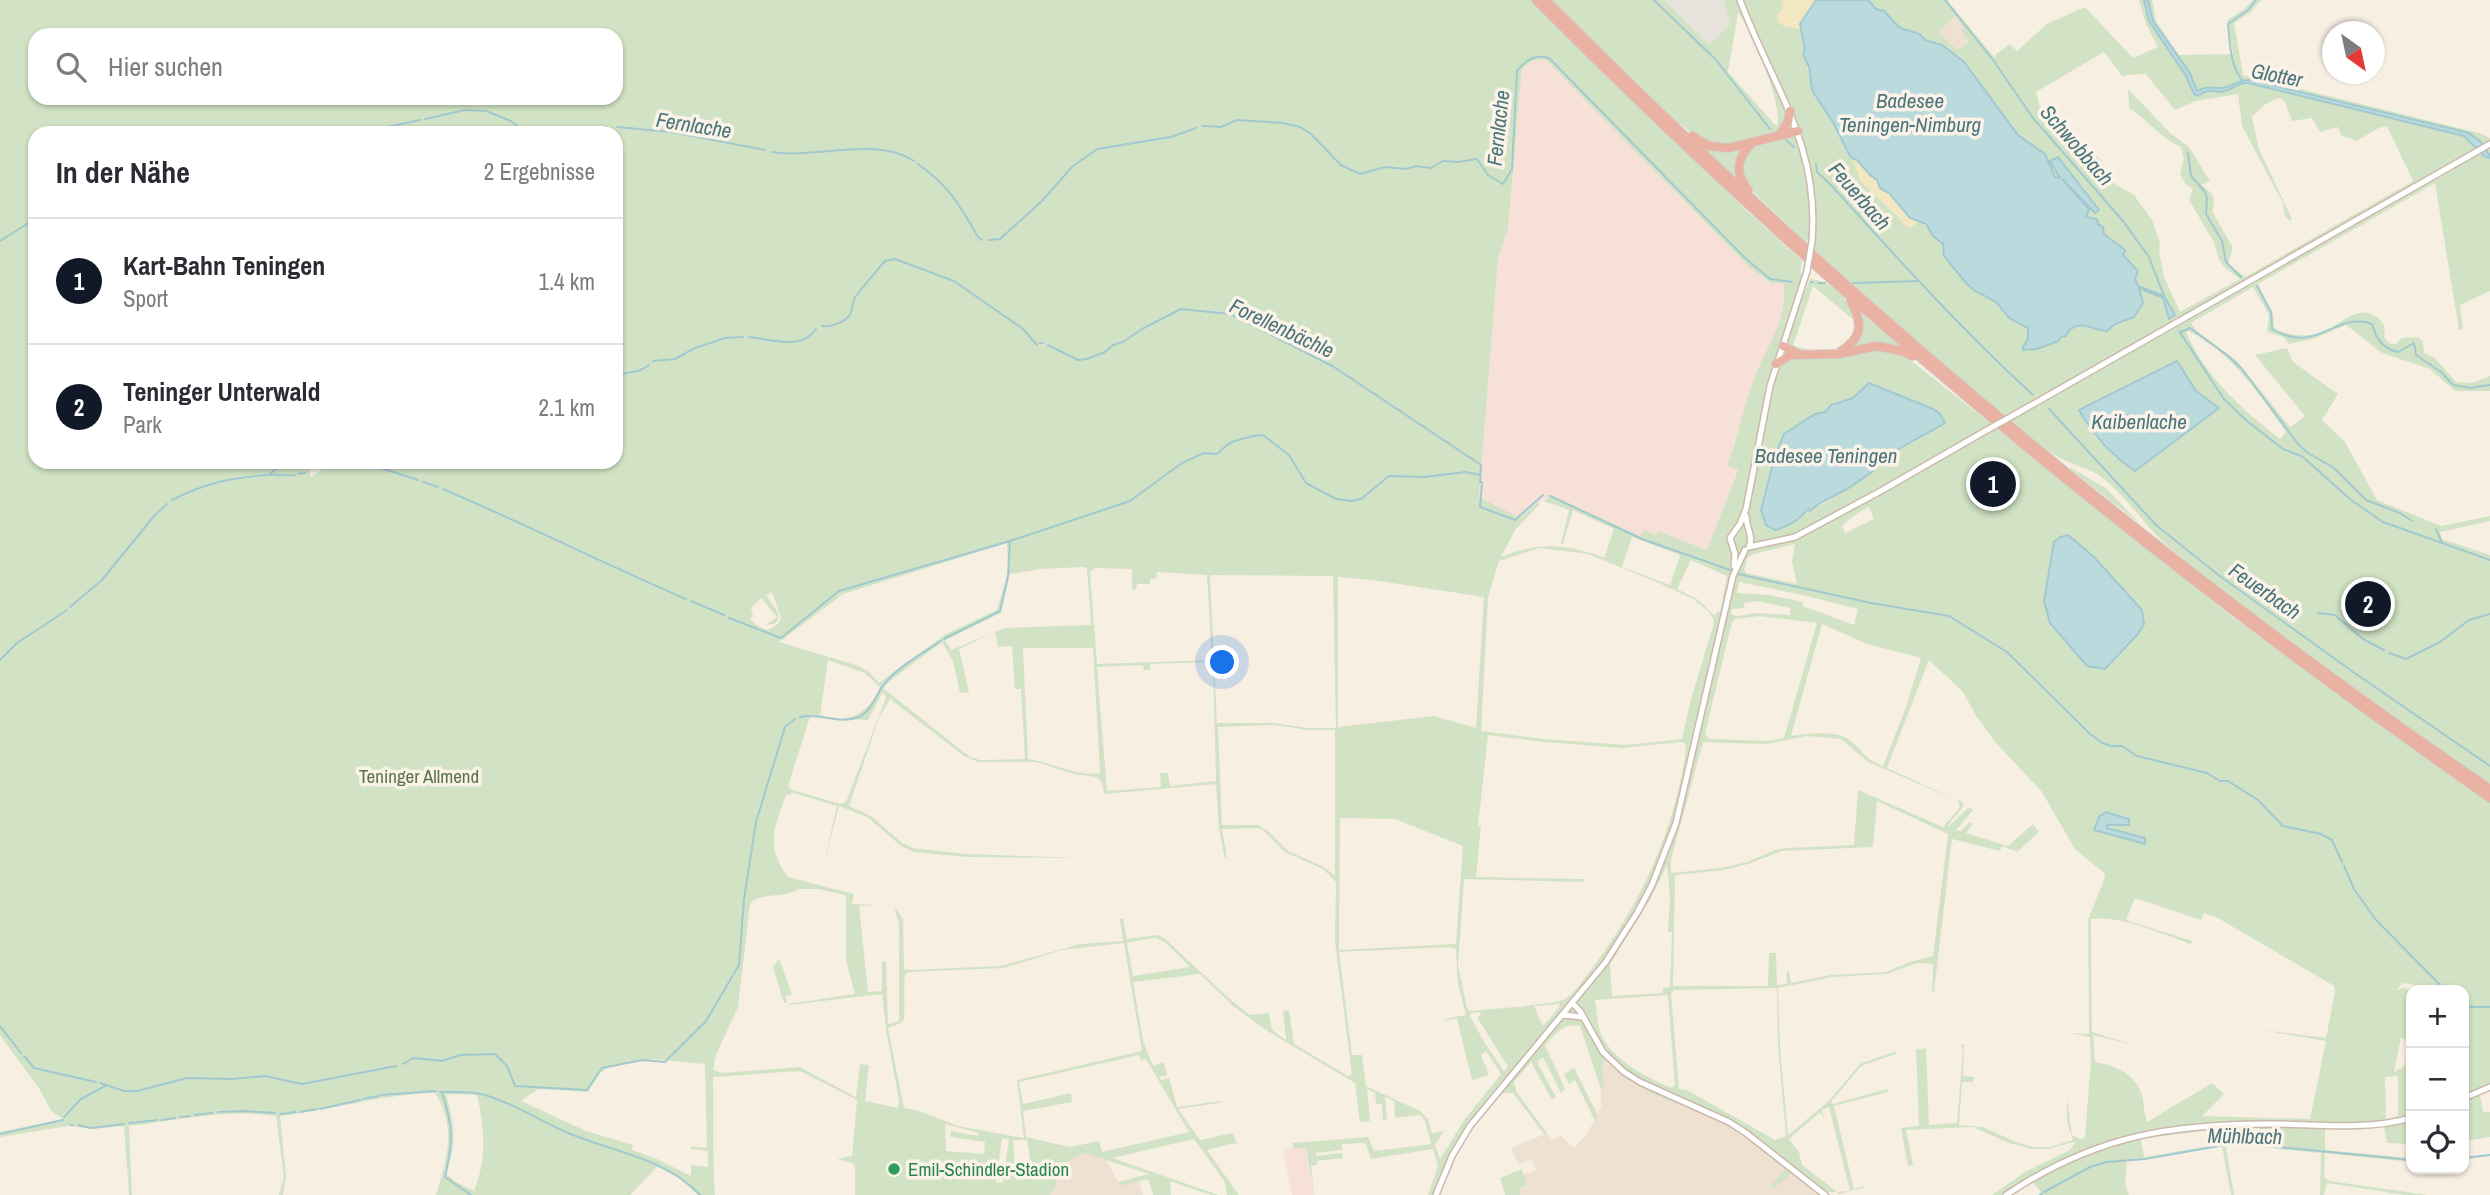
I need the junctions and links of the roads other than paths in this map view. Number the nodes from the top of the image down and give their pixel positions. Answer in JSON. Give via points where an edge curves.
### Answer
{"nodes":[{"id":1,"x":1536,"y":0,"type":"edge"},
{"id":2,"x":1546,"y":0,"type":"edge"},
{"id":3,"x":1740,"y":0,"type":"edge"},
{"id":4,"x":1790,"y":111,"type":"junction"},
{"id":5,"x":1667,"y":118,"type":"junction"},
{"id":6,"x":1797,"y":127,"type":"junction"},
{"id":7,"x":1782,"y":131,"type":"junction"},
{"id":8,"x":1751,"y":144,"type":"junction"},
{"id":9,"x":2489,"y":145,"type":"edge"},
{"id":10,"x":1758,"y":205,"type":"junction"},
{"id":11,"x":1848,"y":296,"type":"junction"},
{"id":12,"x":1783,"y":346,"type":"junction"},
{"id":13,"x":1795,"y":354,"type":"junction"},
{"id":14,"x":1832,"y":355,"type":"junction"},
{"id":15,"x":1924,"y":362,"type":"junction"},
{"id":16,"x":1776,"y":364,"type":"junction"},
{"id":17,"x":1746,"y":509,"type":"junction"},
{"id":18,"x":1737,"y":530,"type":"junction"},
{"id":19,"x":1750,"y":535,"type":"junction"},
{"id":20,"x":1772,"y":544,"type":"junction"},
{"id":21,"x":1732,"y":547,"type":"junction"},
{"id":22,"x":1747,"y":549,"type":"junction"},
{"id":23,"x":1735,"y":569,"type":"junction"},
{"id":24,"x":2490,"y":789,"type":"edge"},
{"id":25,"x":2490,"y":798,"type":"edge"},
{"id":26,"x":1573,"y":1004,"type":"junction"},
{"id":27,"x":1563,"y":1015,"type":"junction"},
{"id":28,"x":1583,"y":1017,"type":"junction"},
{"id":29,"x":2490,"y":1087,"type":"edge"},
{"id":30,"x":2469,"y":1096,"type":"edge"},
{"id":31,"x":2406,"y":1119,"type":"edge"},
{"id":32,"x":1436,"y":1195,"type":"edge"},
{"id":33,"x":1825,"y":1195,"type":"edge"},
{"id":34,"x":2006,"y":1195,"type":"edge"}],
"edges":[{"from":1,"to":11,"type":"highway"},
{"from":2,"to":5,"type":"highway"},
{"from":3,"to":4,"type":"street"},
{"from":4,"to":6,"type":"street"},
{"from":4,"to":7,"type":"highway"},
{"from":5,"to":8,"type":"highway","via":[[1709,146]]},
{"from":5,"to":10,"type":"highway"},
{"from":6,"to":7,"type":"highway"},
{"from":6,"to":12,"type":"street","bridge":true,"via":[[1811,183],[1812,241]]},
{"from":7,"to":8,"type":"highway"},
{"from":8,"to":10,"type":"highway","via":[[1740,158],[1738,173]]},
{"from":9,"to":20,"type":"street","bridge":true,"via":[[1808,531]]},
{"from":10,"to":24,"type":"highway","via":[[1927,355],[2094,494],[2308,660]]},
{"from":11,"to":14,"type":"highway","via":[[1860,328],[1851,345]]},
{"from":11,"to":15,"type":"highway"},
{"from":12,"to":13,"type":"highway"},
{"from":12,"to":16,"type":"street"},
{"from":13,"to":14,"type":"highway"},
{"from":13,"to":16,"type":"highway"},
{"from":14,"to":15,"type":"highway","via":[[1877,346]]},
{"from":15,"to":25,"type":"highway","via":[[2186,576]]},
{"from":16,"to":17,"type":"street"},
{"from":17,"to":18,"type":"street"},
{"from":17,"to":19,"type":"street"},
{"from":18,"to":19,"type":"street"},
{"from":18,"to":21,"type":"street","via":[[1730,538]]},
{"from":19,"to":20,"type":"street"},
{"from":19,"to":22,"type":"street"},
{"from":20,"to":22,"type":"street"},
{"from":21,"to":22,"type":"street"},
{"from":21,"to":23,"type":"street"},
{"from":22,"to":23,"type":"street"},
{"from":23,"to":26,"type":"street","via":[[1666,852],[1637,913]]},
{"from":26,"to":27,"type":"street"},
{"from":26,"to":28,"type":"street"},
{"from":27,"to":28,"type":"street"},
{"from":27,"to":32,"type":"street","via":[[1460,1142]]},
{"from":28,"to":33,"type":"street","via":[[1603,1052],[1624,1072],[1738,1128]]},
{"from":29,"to":30,"type":"street"},
{"from":31,"to":34,"type":"street","via":[[2372,1125],[2213,1125],[2143,1135],[2067,1159]]}]}
